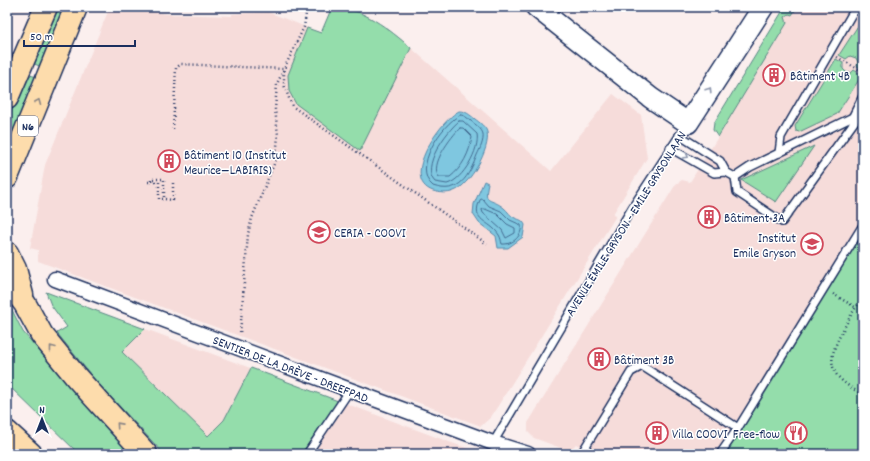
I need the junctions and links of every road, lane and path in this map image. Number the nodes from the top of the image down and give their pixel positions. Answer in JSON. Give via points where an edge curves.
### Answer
{"nodes":[{"id":1,"x":46,"y":7,"type":"edge"},
{"id":2,"x":76,"y":7,"type":"edge"},
{"id":3,"x":307,"y":7,"type":"edge"},
{"id":4,"x":536,"y":7,"type":"edge"},
{"id":5,"x":763,"y":7,"type":"edge"},
{"id":6,"x":863,"y":7,"type":"edge"},
{"id":7,"x":831,"y":53,"type":"junction"},
{"id":8,"x":284,"y":69,"type":"junction"},
{"id":9,"x":863,"y":72,"type":"edge"},
{"id":10,"x":863,"y":96,"type":"edge"},
{"id":11,"x":7,"y":98,"type":"edge"},
{"id":12,"x":859,"y":114,"type":"edge"},
{"id":13,"x":173,"y":129,"type":"dead end"},
{"id":14,"x":683,"y":129,"type":"junction"},
{"id":15,"x":670,"y":148,"type":"junction"},
{"id":16,"x":779,"y":153,"type":"junction"},
{"id":17,"x":726,"y":172,"type":"junction"},
{"id":18,"x":7,"y":177,"type":"edge"},
{"id":19,"x":735,"y":177,"type":"junction"},
{"id":20,"x":173,"y":180,"type":"dead end"},
{"id":21,"x":164,"y":200,"type":"junction"},
{"id":22,"x":863,"y":225,"type":"edge"},
{"id":23,"x":487,"y":244,"type":"dead end"},
{"id":24,"x":7,"y":254,"type":"edge"},
{"id":25,"x":7,"y":280,"type":"edge"},
{"id":26,"x":54,"y":280,"type":"dead end"},
{"id":27,"x":824,"y":288,"type":"junction"},
{"id":28,"x":863,"y":299,"type":"edge"},
{"id":29,"x":25,"y":304,"type":"junction"},
{"id":30,"x":855,"y":307,"type":"junction"},
{"id":31,"x":238,"y":348,"type":"junction"},
{"id":32,"x":350,"y":390,"type":"junction"},
{"id":33,"x":863,"y":395,"type":"edge"},
{"id":34,"x":738,"y":428,"type":"junction"},
{"id":35,"x":7,"y":432,"type":"edge"},
{"id":36,"x":493,"y":443,"type":"junction"},
{"id":37,"x":31,"y":454,"type":"edge"},
{"id":38,"x":146,"y":454,"type":"edge"},
{"id":39,"x":307,"y":454,"type":"edge"},
{"id":40,"x":528,"y":454,"type":"edge"},
{"id":41,"x":581,"y":454,"type":"edge"},
{"id":42,"x":720,"y":454,"type":"edge"}],
"edges":[{"from":1,"to":11,"type":"main road"},
{"from":18,"to":2,"type":"main road","number":"N6","one_way":true},
{"from":3,"to":8,"type":"path","via":[[304,27]]},
{"from":4,"to":14,"type":"street","via":[[652,98]]},
{"from":14,"to":5,"type":"street","name":"AVENUE ÉMILE GRYSON - EMILE GRYSONLAAN","one_way":true},
{"from":6,"to":7,"type":"lane","via":[[853,12]]},
{"from":7,"to":9,"type":"path"},
{"from":7,"to":16,"type":"lane","via":[[780,137]]},
{"from":8,"to":13,"type":"path","via":[[181,64],[176,68]]},
{"from":8,"to":23,"type":"path","via":[[284,85],[292,106]]},
{"from":8,"to":31,"type":"path","via":[[277,90],[275,109],[278,130],[276,159],[248,234]]},
{"from":10,"to":12,"type":"lane"},
{"from":12,"to":16,"type":"lane"},
{"from":12,"to":19,"type":"lane","via":[[782,222],[737,192]]},
{"from":14,"to":15,"type":"lane","name":"AVENUE ÉMILE GRYSON - EMILE GRYSONLAAN"},
{"from":14,"to":17,"type":"lane","via":[[720,161]]},
{"from":15,"to":17,"type":"lane","one_way":true,"via":[[714,173]]},
{"from":15,"to":36,"type":"lane","name":"AVENUE ÉMILE GRYSON - EMILE GRYSONLAAN"},
{"from":16,"to":19,"type":"lane"},
{"from":17,"to":19,"type":"lane"},
{"from":20,"to":21,"type":"path","via":[[173,200]]},
{"from":21,"to":21,"type":"path","via":[[164,179],[151,178],[150,182],[159,182],[159,200]]},
{"from":22,"to":27,"type":"lane"},
{"from":24,"to":29,"type":"main road","via":[[15,269]]},
{"from":25,"to":29,"type":"main road"},
{"from":26,"to":31,"type":"street","name":"SENTIER DE LA DRÈVE - DREEFPAD"},
{"from":27,"to":30,"type":"path"},
{"from":27,"to":34,"type":"lane"},
{"from":28,"to":30,"type":"path"},
{"from":38,"to":29,"type":"main road","one_way":true,"via":[[59,357],[42,335]]},
{"from":30,"to":33,"type":"path","via":[[834,347],[831,364],[836,375]]},
{"from":31,"to":32,"type":"street","name":"SENTIER DE LA DRÈVE - DREEFPAD"},
{"from":32,"to":36,"type":"street","name":"SENTIER DE LA DRÈVE - DREEFPAD"},
{"from":32,"to":39,"type":"lane"},
{"from":34,"to":41,"type":"lane","via":[[642,366],[631,372]]},
{"from":34,"to":42,"type":"lane"},
{"from":35,"to":37,"type":"main road"},
{"from":36,"to":40,"type":"street","name":"SENTIER DE LA DRÈVE - DREEFPAD"}]}
